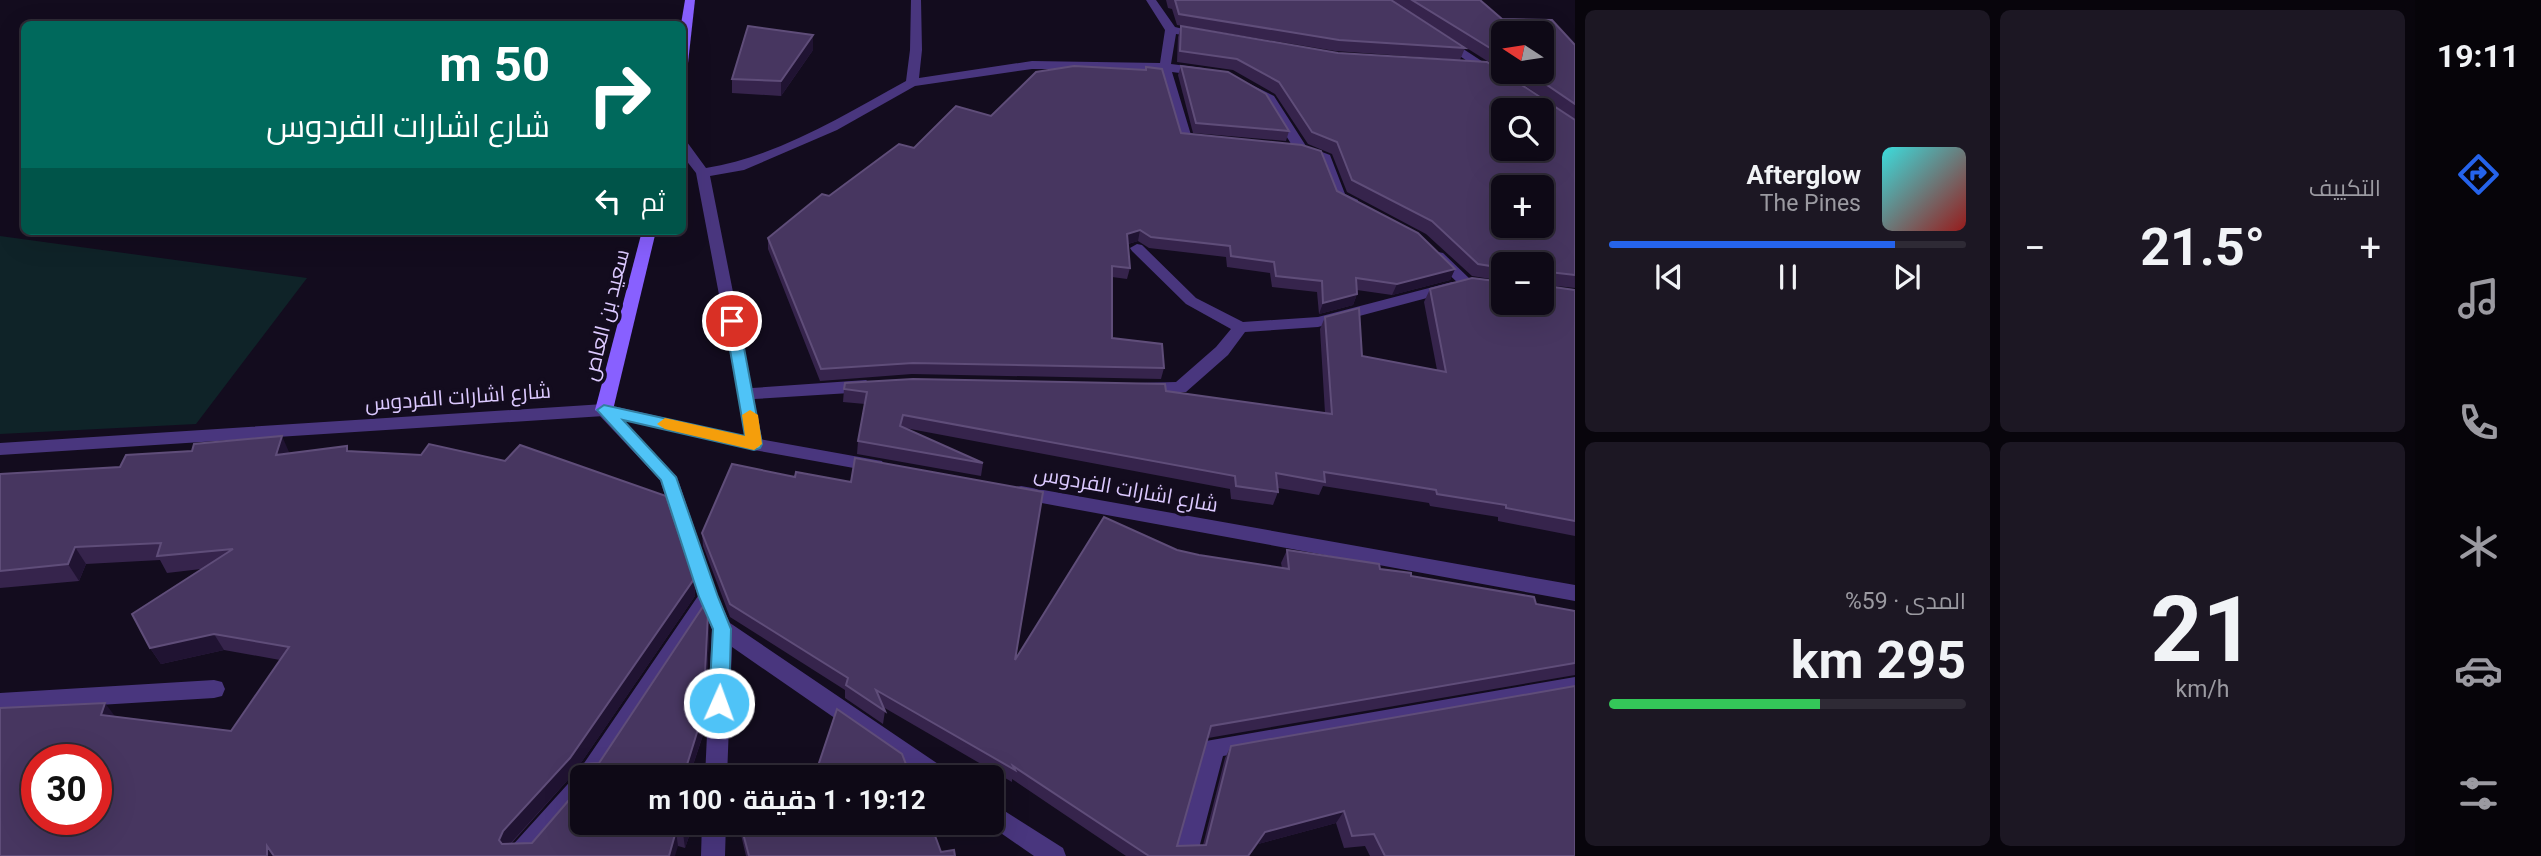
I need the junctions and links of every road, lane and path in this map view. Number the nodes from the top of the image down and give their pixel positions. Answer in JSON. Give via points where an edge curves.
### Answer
{"nodes":[{"id":1,"x":690,"y":0,"type":"edge"},
{"id":2,"x":916,"y":0,"type":"edge"},
{"id":3,"x":1151,"y":0,"type":"edge"},
{"id":4,"x":1171,"y":30,"type":"junction"},
{"id":5,"x":686,"y":32,"type":"edge"},
{"id":6,"x":1432,"y":34,"type":"edge"},
{"id":7,"x":1212,"y":37,"type":"edge"},
{"id":8,"x":1458,"y":66,"type":"edge"},
{"id":9,"x":1166,"y":67,"type":"junction"},
{"id":10,"x":1485,"y":68,"type":"junction"},
{"id":11,"x":1491,"y":72,"type":"edge"},
{"id":12,"x":1216,"y":74,"type":"edge"},
{"id":13,"x":1239,"y":82,"type":"edge"},
{"id":14,"x":912,"y":83,"type":"junction"},
{"id":15,"x":1211,"y":141,"type":"edge"},
{"id":16,"x":686,"y":151,"type":"edge"},
{"id":17,"x":702,"y":173,"type":"junction"},
{"id":18,"x":1362,"y":208,"type":"edge"},
{"id":19,"x":648,"y":235,"type":"edge"},
{"id":20,"x":1137,"y":248,"type":"dead end"},
{"id":21,"x":1429,"y":248,"type":"edge"},
{"id":22,"x":1240,"y":327,"type":"junction"},
{"id":23,"x":884,"y":385,"type":"edge"},
{"id":24,"x":1126,"y":387,"type":"edge"},
{"id":25,"x":746,"y":394,"type":"junction"},
{"id":26,"x":604,"y":410,"type":"junction"},
{"id":27,"x":754,"y":444,"type":"junction"},
{"id":28,"x":0,"y":449,"type":"edge"},
{"id":29,"x":891,"y":469,"type":"edge"},
{"id":30,"x":1000,"y":489,"type":"edge"},
{"id":31,"x":1575,"y":593,"type":"edge"},
{"id":32,"x":708,"y":597,"type":"junction"},
{"id":33,"x":722,"y":629,"type":"junction"},
{"id":34,"x":1575,"y":686,"type":"edge"},
{"id":35,"x":215,"y":689,"type":"dead end"},
{"id":36,"x":0,"y":702,"type":"edge"},
{"id":37,"x":595,"y":765,"type":"edge"},
{"id":38,"x":716,"y":765,"type":"edge"},
{"id":39,"x":921,"y":765,"type":"edge"},
{"id":40,"x":570,"y":798,"type":"edge"},
{"id":41,"x":1004,"y":822,"type":"edge"},
{"id":42,"x":714,"y":835,"type":"edge"},
{"id":43,"x":519,"y":856,"type":"edge"},
{"id":44,"x":713,"y":856,"type":"edge"},
{"id":45,"x":1054,"y":856,"type":"edge"},
{"id":46,"x":1185,"y":856,"type":"edge"}],
"edges":[{"from":1,"to":5,"type":"main road"},
{"from":2,"to":14,"type":"street"},
{"from":3,"to":4,"type":"street"},
{"from":4,"to":7,"type":"street"},
{"from":4,"to":9,"type":"street"},
{"from":6,"to":10,"type":"street"},
{"from":8,"to":10,"type":"street"},
{"from":9,"to":12,"type":"street"},
{"from":9,"to":14,"type":"street","via":[[1032,65]]},
{"from":9,"to":15,"type":"street","via":[[1185,138]]},
{"from":10,"to":11,"type":"street"},
{"from":13,"to":18,"type":"street","via":[[1270,99],[1295,148],[1325,158],[1339,195]]},
{"from":14,"to":17,"type":"street","via":[[832,127],[739,167]]},
{"from":16,"to":17,"type":"street"},
{"from":17,"to":25,"type":"street"},
{"from":19,"to":26,"type":"main road","name":"سعيد بن العاص"},
{"from":20,"to":22,"type":"street","via":[[1191,301]]},
{"from":21,"to":22,"type":"street","via":[[1472,284],[1318,322]]},
{"from":22,"to":24,"type":"street","via":[[1222,351],[1180,388]]},
{"from":23,"to":25,"type":"street"},
{"from":25,"to":27,"type":"street"},
{"from":26,"to":27,"type":"street","name":"شارع اشارات الفردوس"},
{"from":26,"to":28,"type":"street","name":"شارع اشارات الفردوس"},
{"from":26,"to":32,"type":"street","via":[[668,477]]},
{"from":27,"to":29,"type":"street","name":"شارع اشارات الفردوس"},
{"from":30,"to":31,"type":"street","name":"شارع اشارات الفردوس"},
{"from":32,"to":33,"type":"street"},
{"from":32,"to":37,"type":"street"},
{"from":33,"to":38,"type":"street"},
{"from":33,"to":39,"type":"street"},
{"from":34,"to":46,"type":"street","via":[[1214,748]]},
{"from":35,"to":36,"type":"street"},
{"from":40,"to":43,"type":"street"},
{"from":41,"to":45,"type":"street"},
{"from":42,"to":44,"type":"street"}]}
